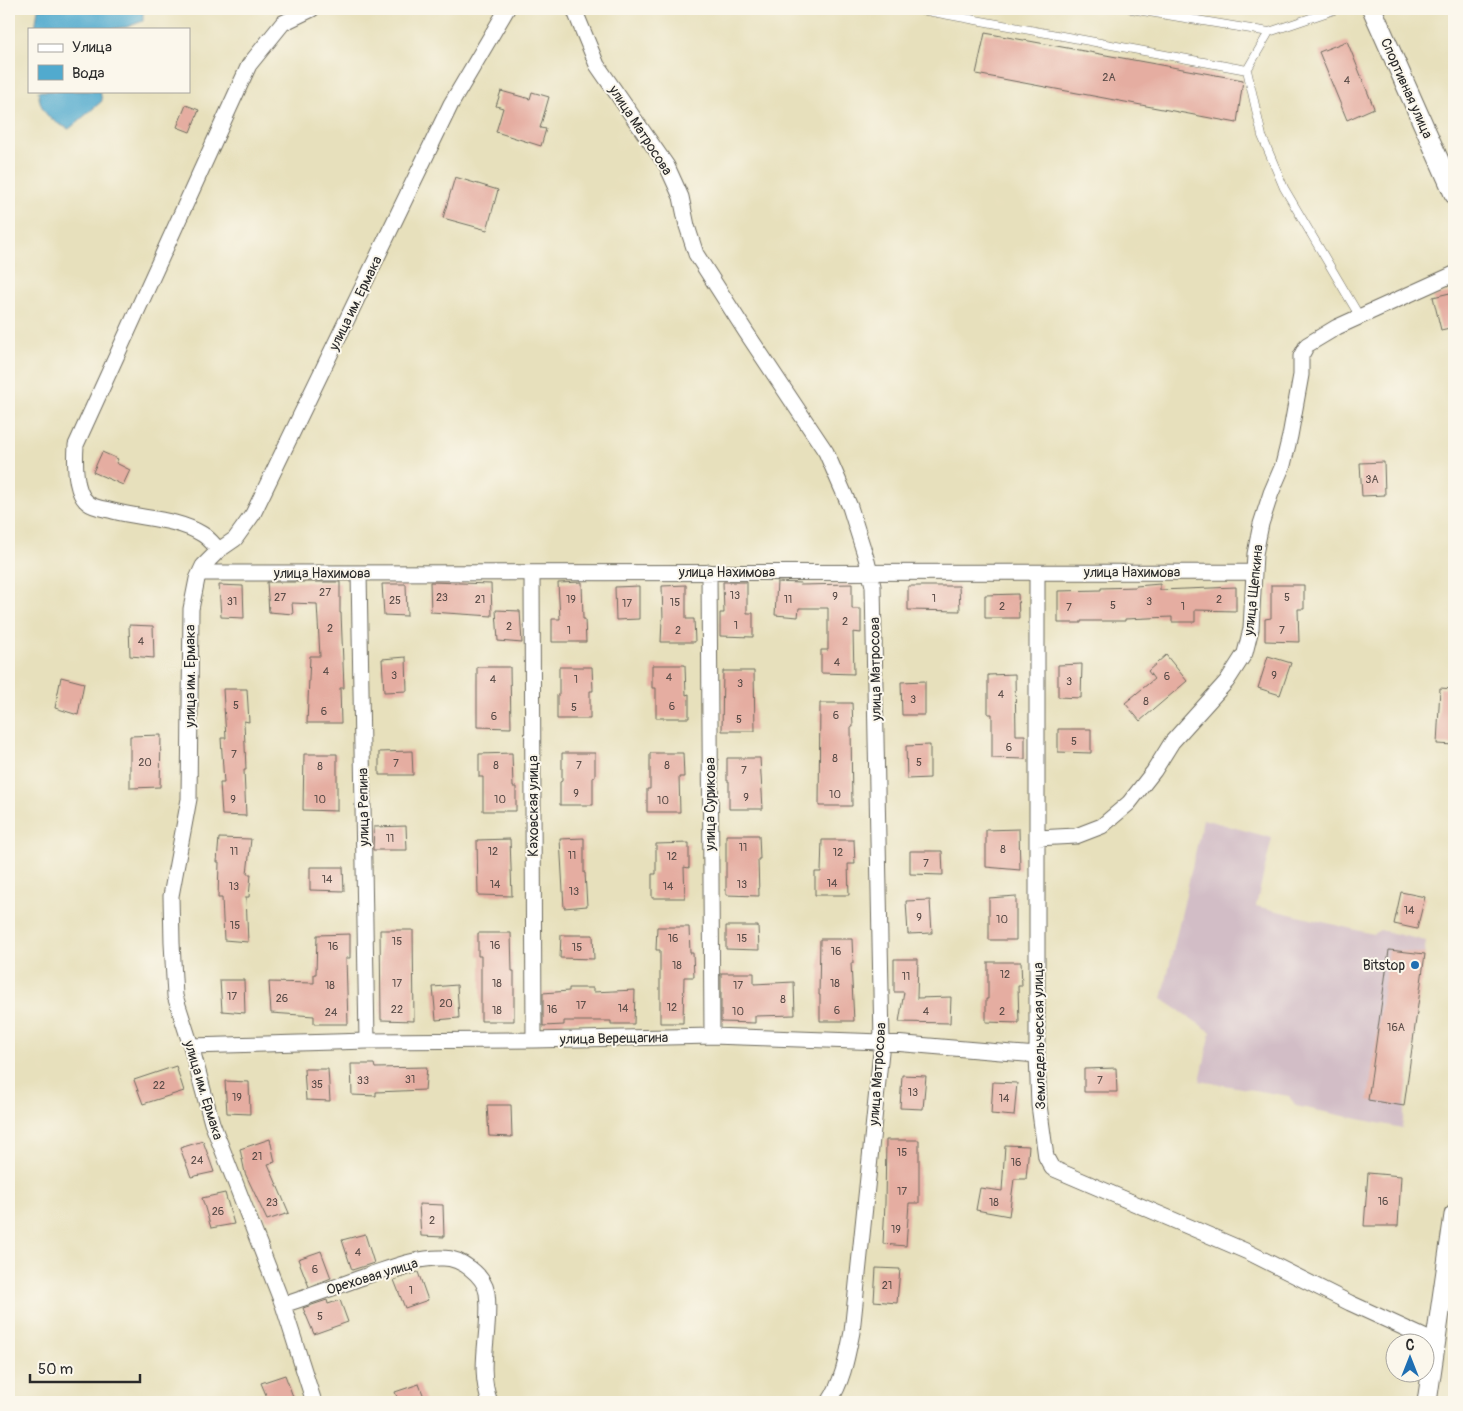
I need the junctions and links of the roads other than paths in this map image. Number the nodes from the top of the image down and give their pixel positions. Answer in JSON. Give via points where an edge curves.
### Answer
{"nodes":[{"id":1,"x":312,"y":9,"type":"edge"},
{"id":2,"x":507,"y":9,"type":"edge"},
{"id":3,"x":574,"y":9,"type":"edge"},
{"id":4,"x":916,"y":9,"type":"edge"},
{"id":5,"x":1131,"y":9,"type":"edge"},
{"id":6,"x":1337,"y":9,"type":"edge"},
{"id":7,"x":1372,"y":9,"type":"edge"},
{"id":8,"x":1269,"y":32,"type":"junction"},
{"id":9,"x":1246,"y":70,"type":"junction"},
{"id":10,"x":1454,"y":194,"type":"edge"},
{"id":11,"x":1454,"y":274,"type":"edge"},
{"id":12,"x":1360,"y":317,"type":"junction"},
{"id":13,"x":219,"y":550,"type":"junction"},
{"id":14,"x":708,"y":572,"type":"junction"},
{"id":15,"x":870,"y":572,"type":"junction"},
{"id":16,"x":1254,"y":572,"type":"junction"},
{"id":17,"x":200,"y":573,"type":"junction"},
{"id":18,"x":359,"y":573,"type":"junction"},
{"id":19,"x":532,"y":573,"type":"junction"},
{"id":20,"x":1037,"y":573,"type":"junction"},
{"id":21,"x":1037,"y":838,"type":"junction"},
{"id":22,"x":712,"y":1036,"type":"junction"},
{"id":23,"x":534,"y":1040,"type":"junction"},
{"id":24,"x":367,"y":1041,"type":"junction"},
{"id":25,"x":882,"y":1042,"type":"junction"},
{"id":26,"x":191,"y":1046,"type":"junction"},
{"id":27,"x":1037,"y":1055,"type":"junction"},
{"id":28,"x":1454,"y":1215,"type":"edge"},
{"id":29,"x":283,"y":1305,"type":"junction"},
{"id":30,"x":1418,"y":1334,"type":"edge"},
{"id":31,"x":1436,"y":1335,"type":"edge"},
{"id":32,"x":1429,"y":1384,"type":"edge"},
{"id":33,"x":314,"y":1402,"type":"edge"},
{"id":34,"x":490,"y":1402,"type":"edge"},
{"id":35,"x":829,"y":1402,"type":"edge"},
{"id":36,"x":1427,"y":1402,"type":"edge"}],
"edges":[{"from":1,"to":13,"type":"street","via":[[283,23],[249,65],[76,444],[78,484],[88,503],[188,527]]},
{"from":2,"to":13,"type":"street","name":"улица им. Ермака","via":[[451,104],[253,514],[235,539]]},
{"from":3,"to":15,"type":"street","name":"улица Матросова","via":[[597,65],[667,166],[681,198],[696,254],[826,452],[850,507]]},
{"from":4,"to":9,"type":"lane"},
{"from":5,"to":8,"type":"lane"},
{"from":6,"to":8,"type":"lane"},
{"from":7,"to":10,"type":"street","name":"Спортивная улица"},
{"from":8,"to":9,"type":"lane"},
{"from":9,"to":12,"type":"lane","via":[[1262,136],[1284,188]]},
{"from":11,"to":12,"type":"street","name":"улица Щепкина"},
{"from":12,"to":16,"type":"street","name":"улица Щепкина","via":[[1307,345],[1301,356],[1301,375],[1290,436],[1261,524]]},
{"from":13,"to":17,"type":"street","name":"улица им. Ермака"},
{"from":14,"to":15,"type":"street","name":"улица Нахимова"},
{"from":14,"to":19,"type":"street","name":"улица Нахимова"},
{"from":14,"to":22,"type":"street","name":"улица Сурикова"},
{"from":15,"to":20,"type":"street","name":"улица Нахимова"},
{"from":15,"to":25,"type":"street","name":"улица Матросова","via":[[873,586]]},
{"from":16,"to":20,"type":"street","name":"улица Нахимова"},
{"from":16,"to":21,"type":"street","name":"улица Щепкина","via":[[1251,629],[1245,653],[1227,681],[1172,742],[1154,772],[1129,803],[1102,826],[1076,836]]},
{"from":17,"to":18,"type":"street","name":"улица Нахимова"},
{"from":17,"to":26,"type":"street","name":"улица им. Ермака","via":[[193,591],[191,610],[189,799],[171,896],[175,996]]},
{"from":18,"to":19,"type":"street","name":"улица Нахимова"},
{"from":18,"to":24,"type":"street","name":"улица Репина"},
{"from":19,"to":23,"type":"street","name":"Каховская улица"},
{"from":20,"to":21,"type":"street","name":"Земледельческая улица"},
{"from":21,"to":27,"type":"street","name":"Земледельческая улица"},
{"from":22,"to":23,"type":"street","name":"улица Верещагина"},
{"from":22,"to":25,"type":"street","name":"улица Верещагина"},
{"from":23,"to":24,"type":"street","name":"улица Верещагина"},
{"from":24,"to":26,"type":"street","name":"улица Верещагина"},
{"from":25,"to":27,"type":"street","name":"улица Верещагина"},
{"from":25,"to":35,"type":"street","name":"улица Матросова","via":[[852,1332],[844,1374]]},
{"from":26,"to":29,"type":"street","name":"улица им. Ермака","via":[[212,1123]]},
{"from":27,"to":30,"type":"street","name":"Земледельческая улица","via":[[1046,1157],[1052,1168],[1248,1252]]},
{"from":28,"to":31,"type":"street"},
{"from":29,"to":33,"type":"street","name":"улица им. Ермака"},
{"from":29,"to":34,"type":"street","name":"Ореховая улица","via":[[409,1261],[444,1258],[464,1264],[480,1276],[487,1292],[484,1374]]},
{"from":32,"to":36,"type":"street"}]}
